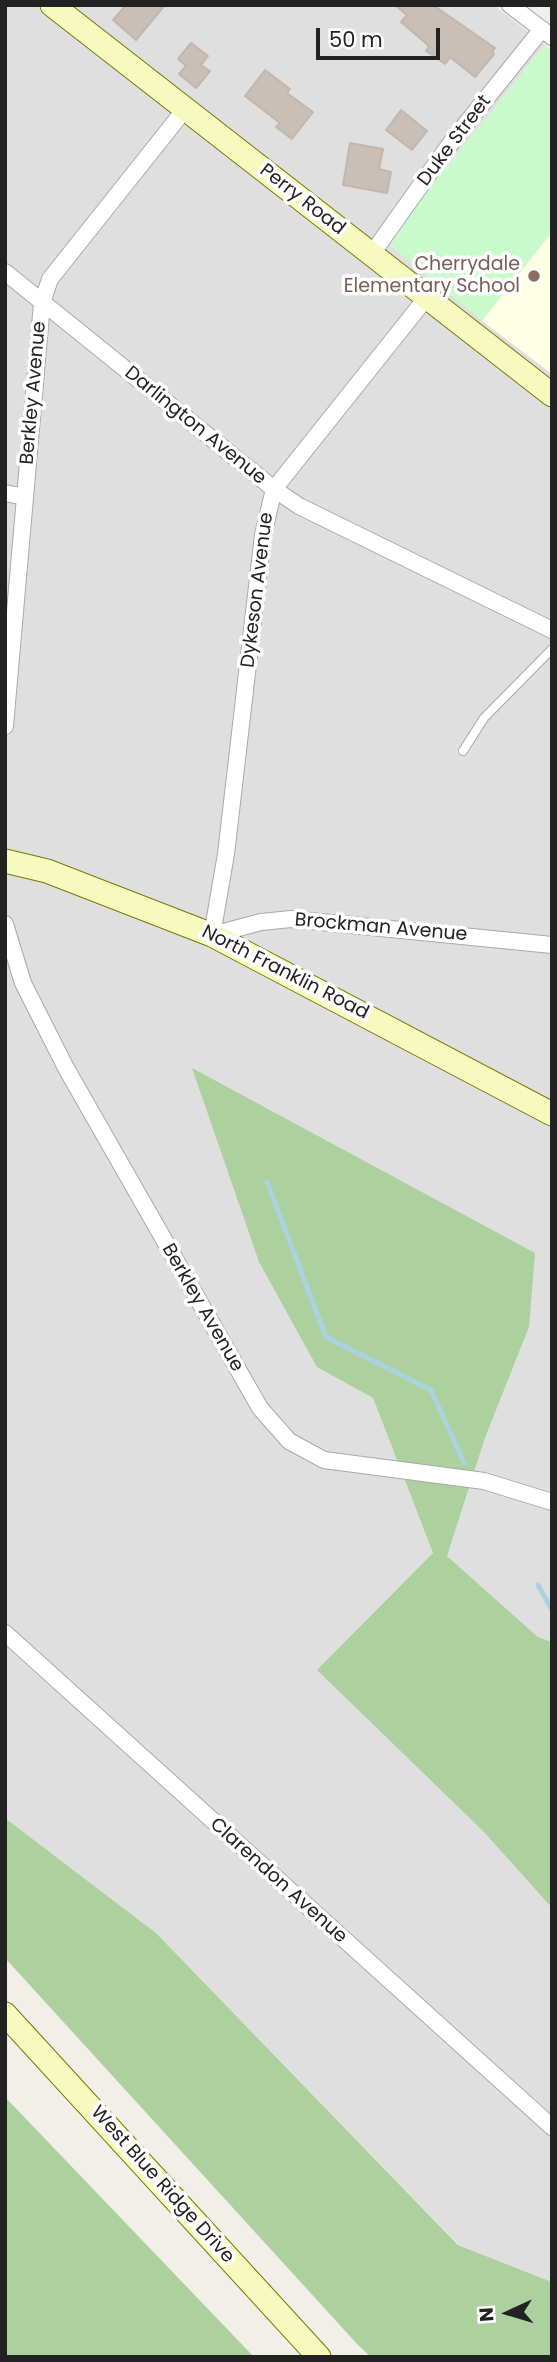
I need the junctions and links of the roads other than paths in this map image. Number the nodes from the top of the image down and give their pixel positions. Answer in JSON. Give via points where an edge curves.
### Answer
{"nodes":[{"id":1,"x":52,"y":5,"type":"edge"},
{"id":2,"x":510,"y":5,"type":"edge"},
{"id":3,"x":547,"y":33,"type":"edge"},
{"id":4,"x":186,"y":108,"type":"junction"},
{"id":5,"x":371,"y":255,"type":"junction"},
{"id":6,"x":5,"y":272,"type":"edge"},
{"id":7,"x":427,"y":297,"type":"junction"},
{"id":8,"x":42,"y":303,"type":"junction"},
{"id":9,"x":552,"y":396,"type":"edge"},
{"id":10,"x":274,"y":489,"type":"junction"},
{"id":11,"x":5,"y":493,"type":"edge"},
{"id":12,"x":25,"y":497,"type":"junction"},
{"id":13,"x":552,"y":630,"type":"edge"},
{"id":14,"x":552,"y":649,"type":"edge"},
{"id":15,"x":5,"y":726,"type":"edge"},
{"id":16,"x":463,"y":751,"type":"dead end"},
{"id":17,"x":5,"y":861,"type":"edge"},
{"id":18,"x":5,"y":924,"type":"edge"},
{"id":19,"x":212,"y":935,"type":"junction"},
{"id":20,"x":552,"y":944,"type":"edge"},
{"id":21,"x":552,"y":1114,"type":"edge"},
{"id":22,"x":552,"y":1503,"type":"edge"},
{"id":23,"x":5,"y":1633,"type":"edge"},
{"id":24,"x":5,"y":2014,"type":"edge"},
{"id":25,"x":552,"y":2127,"type":"edge"},
{"id":26,"x":318,"y":2357,"type":"edge"}],
"edges":[{"from":1,"to":4,"type":"street","name":"Perry Road"},
{"from":2,"to":3,"type":"street"},
{"from":3,"to":5,"type":"street","name":"Duke Street","via":[[453,140]]},
{"from":4,"to":5,"type":"street","name":"Perry Road"},
{"from":4,"to":8,"type":"street","name":"Berkley Avenue","via":[[50,279]]},
{"from":5,"to":7,"type":"street","name":"Perry Road"},
{"from":6,"to":8,"type":"street","name":"Darlington Avenue"},
{"from":7,"to":9,"type":"street","name":"Perry Road"},
{"from":7,"to":10,"type":"street","name":"Dykeson Avenue"},
{"from":8,"to":10,"type":"street","name":"Darlington Avenue"},
{"from":8,"to":12,"type":"street","name":"Berkley Avenue"},
{"from":10,"to":13,"type":"street","name":"Darlington Avenue","via":[[311,512]]},
{"from":10,"to":19,"type":"street","name":"Dykeson Avenue","via":[[263,535],[226,854]]},
{"from":11,"to":12,"type":"street"},
{"from":12,"to":15,"type":"street","name":"Berkley Avenue"},
{"from":14,"to":16,"type":"lane","via":[[493,709]]},
{"from":17,"to":19,"type":"street","name":"North Franklin Road","via":[[47,871]]},
{"from":18,"to":22,"type":"street","name":"Berkley Avenue","via":[[23,983],[66,1068],[275,1428],[299,1448],[324,1460],[484,1481]]},
{"from":19,"to":20,"type":"street","name":"Brockman Avenue","via":[[291,919]]},
{"from":19,"to":21,"type":"street","name":"North Franklin Road"},
{"from":23,"to":25,"type":"street","name":"Clarendon Avenue"},
{"from":24,"to":26,"type":"street","name":"West Blue Ridge Drive"}]}
